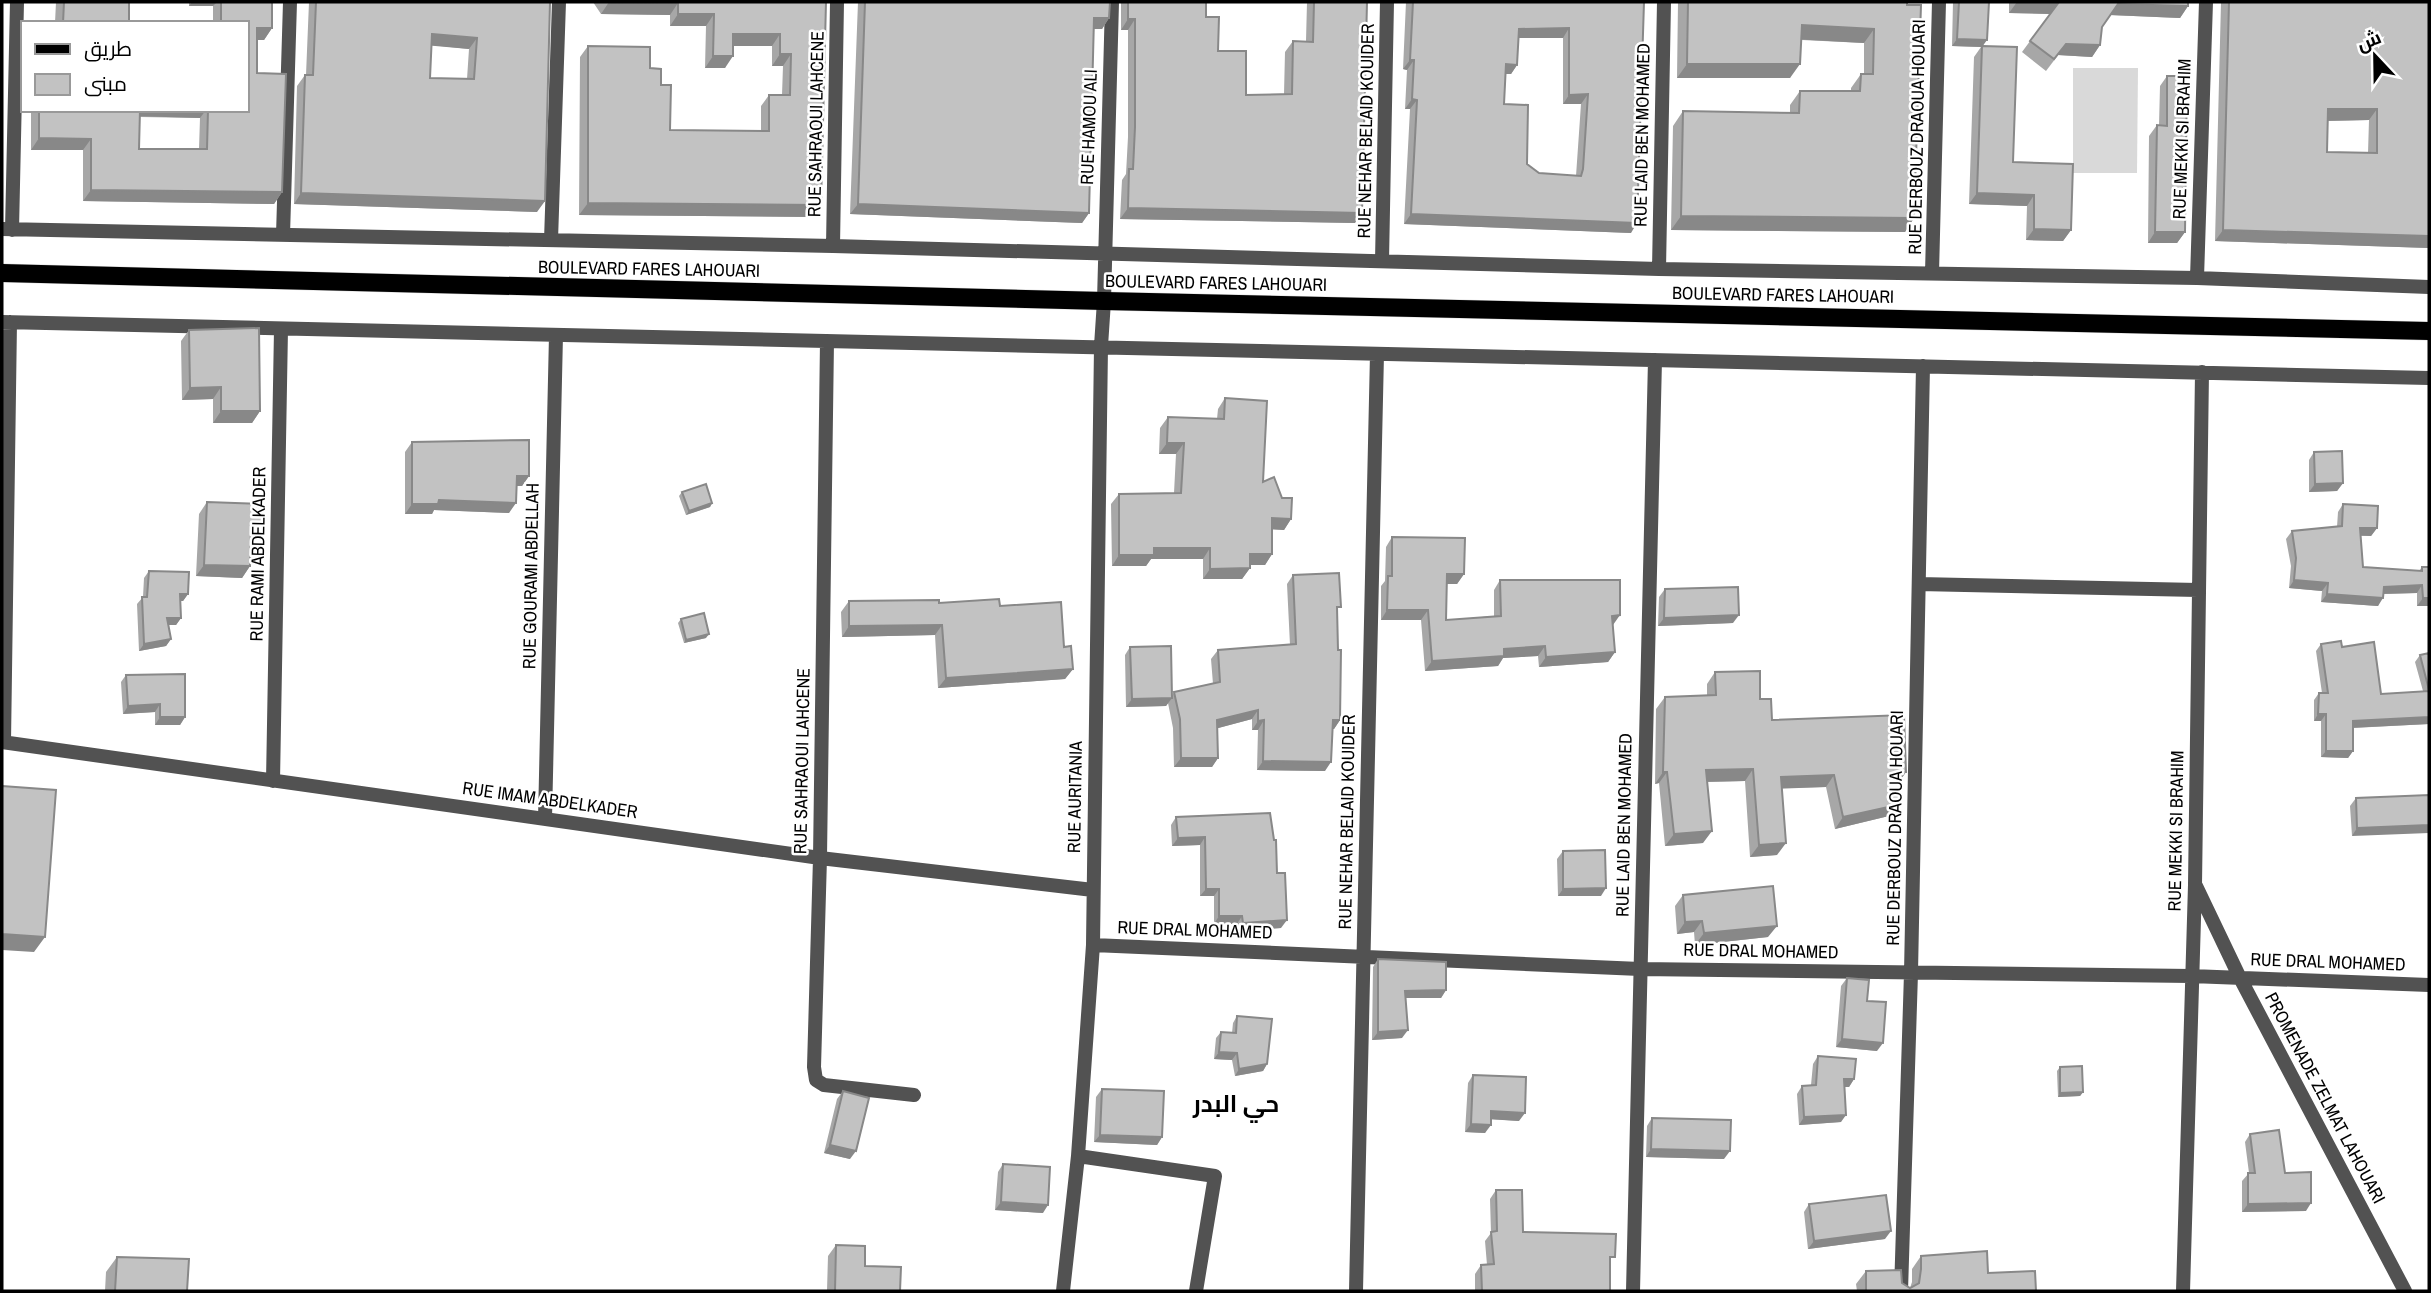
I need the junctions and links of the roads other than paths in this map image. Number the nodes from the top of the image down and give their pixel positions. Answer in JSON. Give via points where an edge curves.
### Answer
{"nodes":[{"id":1,"x":17,"y":2,"type":"edge"},
{"id":2,"x":290,"y":2,"type":"edge"},
{"id":3,"x":559,"y":2,"type":"edge"},
{"id":4,"x":837,"y":2,"type":"edge"},
{"id":5,"x":1112,"y":2,"type":"edge"},
{"id":6,"x":1387,"y":2,"type":"edge"},
{"id":7,"x":1664,"y":2,"type":"edge"},
{"id":8,"x":1939,"y":2,"type":"edge"},
{"id":9,"x":2206,"y":2,"type":"edge"},
{"id":10,"x":7,"y":230,"type":"edge"},
{"id":11,"x":283,"y":235,"type":"junction"},
{"id":12,"x":551,"y":240,"type":"junction"},
{"id":13,"x":833,"y":246,"type":"junction"},
{"id":14,"x":1104,"y":254,"type":"junction"},
{"id":15,"x":1382,"y":261,"type":"junction"},
{"id":16,"x":1659,"y":269,"type":"junction"},
{"id":17,"x":2,"y":273,"type":"edge"},
{"id":18,"x":1933,"y":273,"type":"junction"},
{"id":19,"x":2197,"y":278,"type":"junction"},
{"id":20,"x":2429,"y":287,"type":"edge"},
{"id":21,"x":1104,"y":302,"type":"junction"},
{"id":22,"x":6,"y":322,"type":"edge"},
{"id":23,"x":281,"y":329,"type":"junction"},
{"id":24,"x":2429,"y":331,"type":"edge"},
{"id":25,"x":556,"y":335,"type":"junction"},
{"id":26,"x":827,"y":341,"type":"junction"},
{"id":27,"x":1101,"y":346,"type":"junction"},
{"id":28,"x":1377,"y":354,"type":"junction"},
{"id":29,"x":1654,"y":360,"type":"junction"},
{"id":30,"x":1923,"y":366,"type":"junction"},
{"id":31,"x":2202,"y":372,"type":"junction"},
{"id":32,"x":2429,"y":378,"type":"edge"},
{"id":33,"x":1919,"y":584,"type":"junction"},
{"id":34,"x":2198,"y":590,"type":"junction"},
{"id":35,"x":3,"y":742,"type":"edge"},
{"id":36,"x":273,"y":781,"type":"junction"},
{"id":37,"x":545,"y":818,"type":"junction"},
{"id":38,"x":820,"y":858,"type":"junction"},
{"id":39,"x":2195,"y":884,"type":"junction"},
{"id":40,"x":1093,"y":890,"type":"junction"},
{"id":41,"x":1093,"y":945,"type":"junction"},
{"id":42,"x":1363,"y":956,"type":"junction"},
{"id":43,"x":1640,"y":969,"type":"junction"},
{"id":44,"x":1912,"y":973,"type":"junction"},
{"id":45,"x":2191,"y":976,"type":"junction"},
{"id":46,"x":2240,"y":978,"type":"junction"},
{"id":47,"x":2429,"y":985,"type":"edge"},
{"id":48,"x":914,"y":1095,"type":"dead end"},
{"id":49,"x":1078,"y":1156,"type":"junction"},
{"id":50,"x":1063,"y":1291,"type":"edge"},
{"id":51,"x":1196,"y":1291,"type":"edge"},
{"id":52,"x":1356,"y":1291,"type":"edge"},
{"id":53,"x":1633,"y":1291,"type":"edge"},
{"id":54,"x":1901,"y":1291,"type":"edge"},
{"id":55,"x":2183,"y":1291,"type":"edge"},
{"id":56,"x":2405,"y":1291,"type":"edge"}],
"edges":[{"from":1,"to":10,"type":"street"},
{"from":2,"to":11,"type":"street"},
{"from":3,"to":12,"type":"street"},
{"from":4,"to":13,"type":"street","name":"RUE SAHRAOUI LAHCENE"},
{"from":5,"to":14,"type":"street","name":"RUE HAMOU ALI"},
{"from":6,"to":15,"type":"street","name":"RUE NEHAR BELAID KOUIDER"},
{"from":7,"to":16,"type":"street","name":"RUE LAID BEN MOHAMED"},
{"from":8,"to":18,"type":"street","name":"RUE DERBOUZ DRAOUA HOUARI"},
{"from":9,"to":19,"type":"street","name":"RUE MEKKI SI BRAHIM"},
{"from":10,"to":11,"type":"street"},
{"from":11,"to":12,"type":"street"},
{"from":12,"to":13,"type":"street"},
{"from":13,"to":14,"type":"street"},
{"from":14,"to":15,"type":"street"},
{"from":14,"to":21,"type":"street","name":"RUE HAMOU ALI"},
{"from":15,"to":16,"type":"street"},
{"from":16,"to":18,"type":"street"},
{"from":17,"to":21,"type":"main road","name":"BOULEVARD FARES LAHOUARI"},
{"from":18,"to":19,"type":"street"},
{"from":19,"to":20,"type":"street"},
{"from":21,"to":24,"type":"main road","name":"BOULEVARD FARES LAHOUARI"},
{"from":21,"to":27,"type":"street","name":"RUE AURITANIA"},
{"from":22,"to":23,"type":"street"},
{"from":22,"to":35,"type":"street"},
{"from":23,"to":25,"type":"street"},
{"from":23,"to":36,"type":"street","name":"RUE RAMI ABDELKADER"},
{"from":25,"to":26,"type":"street"},
{"from":25,"to":37,"type":"street","name":"RUE GOURAMI ABDELLAH"},
{"from":26,"to":27,"type":"street"},
{"from":26,"to":38,"type":"street","name":"RUE SAHRAOUI LAHCENE"},
{"from":27,"to":28,"type":"street"},
{"from":27,"to":40,"type":"street","name":"RUE AURITANIA"},
{"from":28,"to":29,"type":"street"},
{"from":28,"to":42,"type":"street","name":"RUE NEHAR BELAID KOUIDER"},
{"from":29,"to":30,"type":"street"},
{"from":29,"to":43,"type":"street","name":"RUE LAID BEN MOHAMED"},
{"from":30,"to":31,"type":"street"},
{"from":30,"to":33,"type":"street","name":"RUE DERBOUZ DRAOUA HOUARI"},
{"from":31,"to":32,"type":"street"},
{"from":31,"to":34,"type":"street","name":"RUE MEKKI SI BRAHIM"},
{"from":33,"to":34,"type":"street"},
{"from":33,"to":44,"type":"street","name":"RUE DERBOUZ DRAOUA HOUARI"},
{"from":34,"to":39,"type":"street","name":"RUE MEKKI SI BRAHIM"},
{"from":35,"to":36,"type":"street","name":"RUE IMAM ABDELKADER"},
{"from":36,"to":37,"type":"street","name":"RUE IMAM ABDELKADER"},
{"from":37,"to":38,"type":"street","name":"RUE IMAM ABDELKADER"},
{"from":38,"to":40,"type":"street","name":"RUE IMAM ABDELKADER"},
{"from":38,"to":48,"type":"street","name":"RUE SAHRAOUI LAHCENE","via":[[816,1080],[824,1086]]},
{"from":39,"to":45,"type":"street","name":"RUE MEKKI SI BRAHIM"},
{"from":39,"to":46,"type":"street","name":"PROMENADE ZELMAT LAHOUARI"},
{"from":40,"to":41,"type":"street","name":"RUE AURITANIA"},
{"from":41,"to":42,"type":"street","name":"RUE DRAL MOHAMED"},
{"from":41,"to":49,"type":"street","name":"RUE AURITANIA"},
{"from":42,"to":43,"type":"street","name":"RUE DRAL MOHAMED"},
{"from":42,"to":52,"type":"street","name":"RUE NEHAR BELAID KOUIDER"},
{"from":43,"to":44,"type":"street","name":"RUE DRAL MOHAMED"},
{"from":43,"to":53,"type":"street","name":"RUE LAID BEN MOHAMED"},
{"from":44,"to":45,"type":"street","name":"RUE DRAL MOHAMED"},
{"from":44,"to":54,"type":"street","name":"RUE DERBOUZ DRAOUA HOUARI"},
{"from":45,"to":46,"type":"street","name":"RUE DRAL MOHAMED"},
{"from":45,"to":55,"type":"street","name":"RUE MEKKI SI BRAHIM"},
{"from":46,"to":47,"type":"street","name":"RUE DRAL MOHAMED"},
{"from":46,"to":56,"type":"street","name":"PROMENADE ZELMAT LAHOUARI"},
{"from":49,"to":50,"type":"street","name":"RUE AURITANIA"},
{"from":49,"to":51,"type":"street","via":[[1215,1176]]}]}
